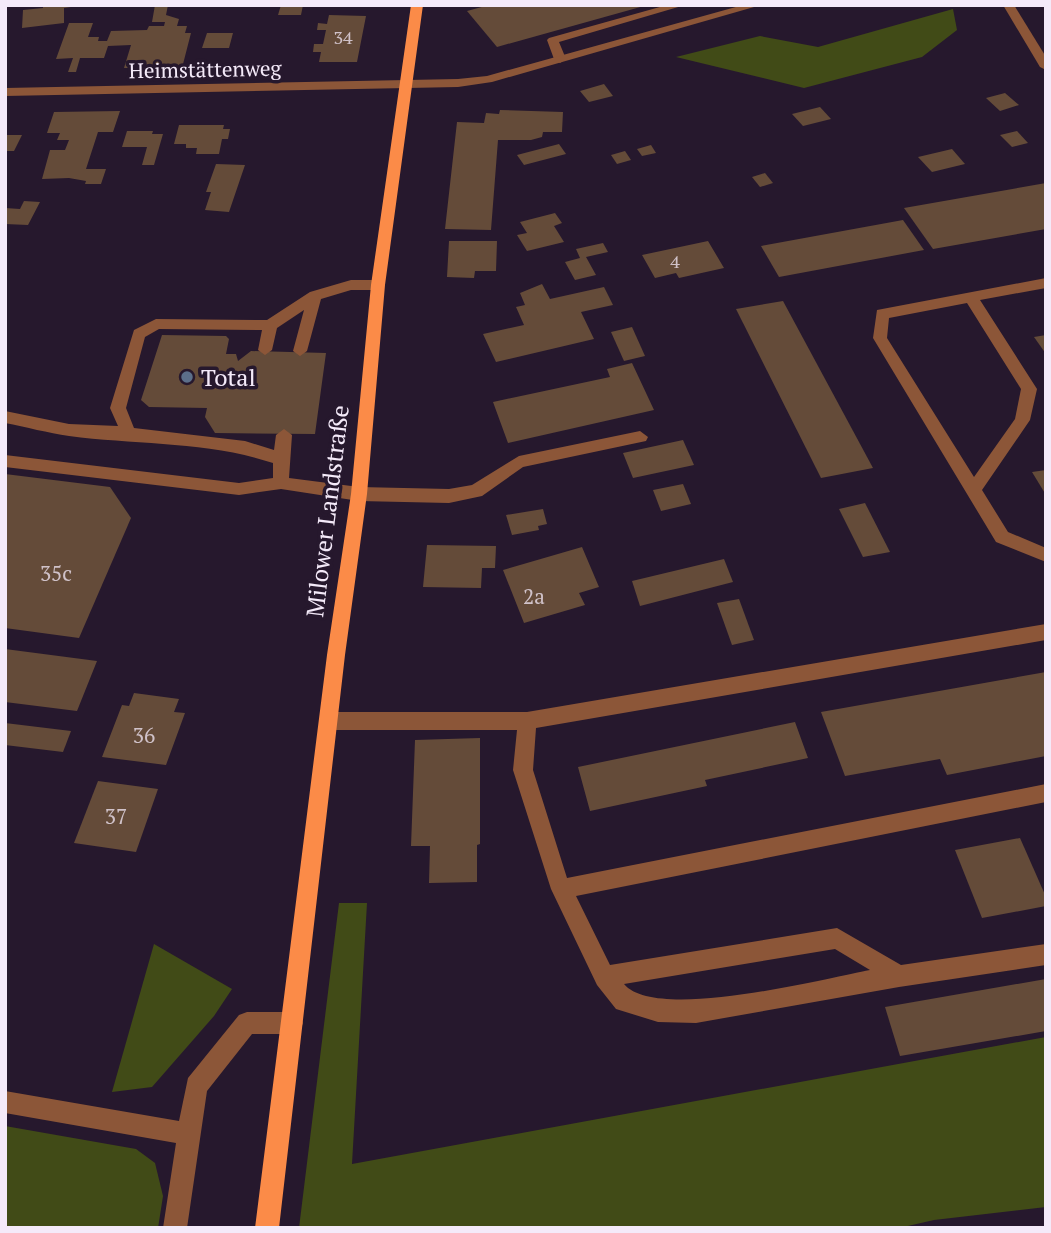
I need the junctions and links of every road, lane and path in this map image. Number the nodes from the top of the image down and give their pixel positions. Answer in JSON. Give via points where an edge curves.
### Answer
{"nodes":[{"id":1,"x":417,"y":5,"type":"edge"},
{"id":2,"x":680,"y":5,"type":"edge"},
{"id":3,"x":756,"y":5,"type":"edge"},
{"id":4,"x":1007,"y":5,"type":"edge"},
{"id":5,"x":560,"y":59,"type":"junction"},
{"id":6,"x":1046,"y":67,"type":"edge"},
{"id":7,"x":407,"y":84,"type":"junction"},
{"id":8,"x":5,"y":92,"type":"edge"},
{"id":9,"x":1046,"y":283,"type":"edge"},
{"id":10,"x":378,"y":285,"type":"junction"},
{"id":11,"x":315,"y":296,"type":"junction"},
{"id":12,"x":971,"y":298,"type":"junction"},
{"id":13,"x":270,"y":325,"type":"junction"},
{"id":14,"x":265,"y":350,"type":"dead end"},
{"id":15,"x":300,"y":351,"type":"dead end"},
{"id":16,"x":5,"y":417,"type":"edge"},
{"id":17,"x":128,"y":433,"type":"junction"},
{"id":18,"x":284,"y":435,"type":"dead end"},
{"id":19,"x":640,"y":437,"type":"dead end"},
{"id":20,"x":281,"y":459,"type":"junction"},
{"id":21,"x":5,"y":461,"type":"edge"},
{"id":22,"x":281,"y":483,"type":"junction"},
{"id":23,"x":972,"y":492,"type":"junction"},
{"id":24,"x":359,"y":494,"type":"junction"},
{"id":25,"x":1046,"y":555,"type":"edge"},
{"id":26,"x":1046,"y":632,"type":"edge"},
{"id":27,"x":330,"y":721,"type":"junction"},
{"id":28,"x":527,"y":721,"type":"junction"},
{"id":29,"x":1046,"y":793,"type":"edge"},
{"id":30,"x":561,"y":889,"type":"junction"},
{"id":31,"x":1046,"y":954,"type":"edge"},
{"id":32,"x":899,"y":976,"type":"junction"},
{"id":33,"x":605,"y":978,"type":"junction"},
{"id":34,"x":292,"y":1023,"type":"junction"},
{"id":35,"x":5,"y":1102,"type":"edge"},
{"id":36,"x":190,"y":1134,"type":"junction"},
{"id":37,"x":175,"y":1228,"type":"edge"},
{"id":38,"x":267,"y":1228,"type":"edge"}],
"edges":[{"from":1,"to":7,"type":"main road","name":"Milower Landstraße"},
{"from":2,"to":5,"type":"street","via":[[553,40]]},
{"from":3,"to":5,"type":"street","name":"Heimstättenweg"},
{"from":4,"to":6,"type":"street"},
{"from":5,"to":7,"type":"street","name":"Heimstättenweg","via":[[488,79]]},
{"from":7,"to":8,"type":"street","name":"Heimstättenweg"},
{"from":7,"to":10,"type":"main road","name":"Milower Landstraße"},
{"from":9,"to":12,"type":"street"},
{"from":10,"to":11,"type":"street","via":[[351,285]]},
{"from":10,"to":24,"type":"main road","name":"Milower Landstraße"},
{"from":11,"to":13,"type":"street"},
{"from":11,"to":15,"type":"street"},
{"from":12,"to":23,"type":"street","via":[[1029,389],[1022,420]]},
{"from":12,"to":23,"type":"street","via":[[881,314],[880,338]]},
{"from":13,"to":14,"type":"street"},
{"from":13,"to":17,"type":"street","via":[[156,324],[139,334],[118,408]]},
{"from":16,"to":17,"type":"street","via":[[69,430]]},
{"from":17,"to":20,"type":"street","via":[[246,440]]},
{"from":18,"to":20,"type":"street"},
{"from":19,"to":24,"type":"street","via":[[519,462],[476,491],[463,494]]},
{"from":20,"to":22,"type":"street"},
{"from":21,"to":22,"type":"street","via":[[239,489]]},
{"from":22,"to":24,"type":"street"},
{"from":23,"to":25,"type":"street","via":[[1002,537]]},
{"from":24,"to":27,"type":"main road","name":"Milower Landstraße"},
{"from":26,"to":28,"type":"street"},
{"from":27,"to":28,"type":"street"},
{"from":27,"to":34,"type":"main road","name":"Milower Landstraße"},
{"from":28,"to":30,"type":"street","via":[[523,771]]},
{"from":29,"to":30,"type":"street"},
{"from":30,"to":33,"type":"street"},
{"from":31,"to":32,"type":"street"},
{"from":32,"to":33,"type":"street","via":[[837,939]]},
{"from":32,"to":33,"type":"street","via":[[696,1012],[658,1012],[624,1001]]},
{"from":34,"to":36,"type":"street","via":[[247,1023],[196,1086]]},
{"from":34,"to":38,"type":"main road","name":"Milower Landstraße"},
{"from":35,"to":36,"type":"street"},
{"from":36,"to":37,"type":"street"}]}
